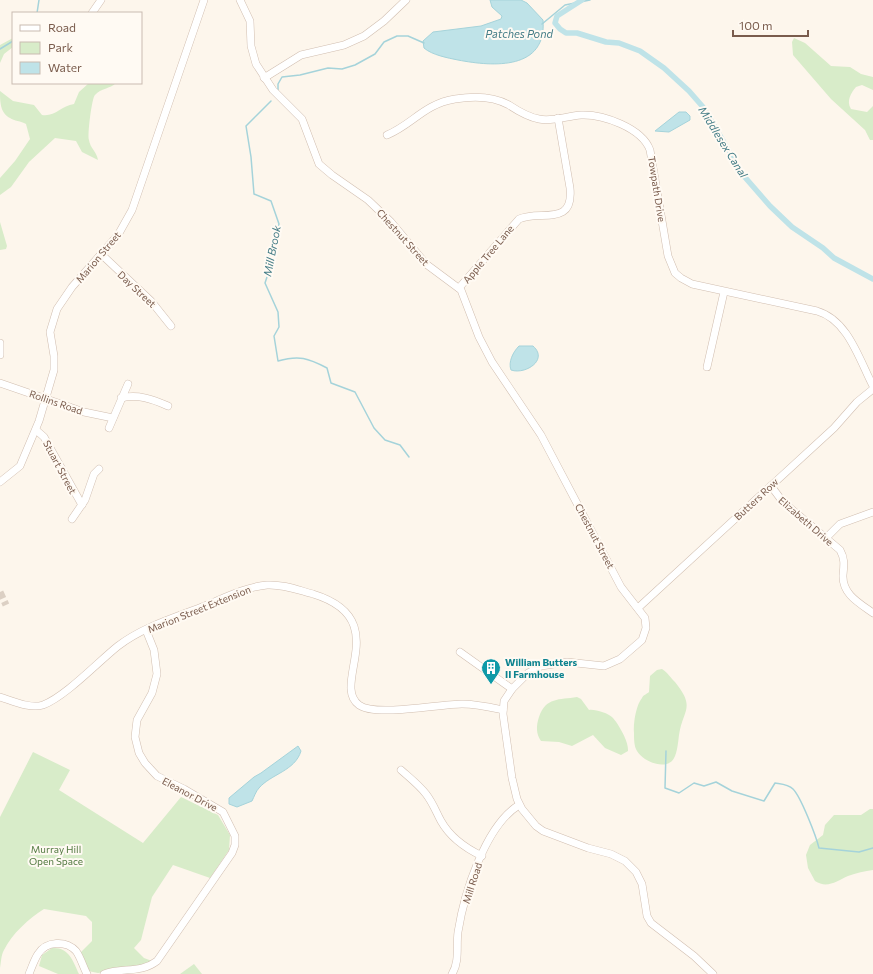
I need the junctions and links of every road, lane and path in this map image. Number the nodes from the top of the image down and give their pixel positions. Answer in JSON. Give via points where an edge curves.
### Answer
{"nodes":[{"id":1,"x":101,"y":0,"type":"edge"},
{"id":2,"x":204,"y":0,"type":"edge"},
{"id":3,"x":240,"y":0,"type":"edge"},
{"id":4,"x":406,"y":0,"type":"edge"},
{"id":5,"x":93,"y":12,"type":"edge"},
{"id":6,"x":264,"y":78,"type":"junction"},
{"id":7,"x":558,"y":118,"type":"junction"},
{"id":8,"x":387,"y":135,"type":"dead end"},
{"id":9,"x":101,"y":254,"type":"junction"},
{"id":10,"x":459,"y":288,"type":"junction"},
{"id":11,"x":724,"y":292,"type":"junction"},
{"id":12,"x":171,"y":326,"type":"dead end"},
{"id":13,"x":0,"y":343,"type":"edge"},
{"id":14,"x":0,"y":355,"type":"edge"},
{"id":15,"x":707,"y":367,"type":"dead end"},
{"id":16,"x":0,"y":383,"type":"edge"},
{"id":17,"x":128,"y":384,"type":"dead end"},
{"id":18,"x":873,"y":387,"type":"edge"},
{"id":19,"x":121,"y":398,"type":"junction"},
{"id":20,"x":46,"y":399,"type":"junction"},
{"id":21,"x":168,"y":406,"type":"dead end"},
{"id":22,"x":112,"y":418,"type":"junction"},
{"id":23,"x":109,"y":428,"type":"dead end"},
{"id":24,"x":36,"y":430,"type":"junction"},
{"id":25,"x":99,"y":469,"type":"dead end"},
{"id":26,"x":0,"y":482,"type":"edge"},
{"id":27,"x":771,"y":486,"type":"junction"},
{"id":28,"x":82,"y":505,"type":"junction"},
{"id":29,"x":873,"y":512,"type":"edge"},
{"id":30,"x":72,"y":518,"type":"dead end"},
{"id":31,"x":826,"y":538,"type":"junction"},
{"id":32,"x":638,"y":608,"type":"junction"},
{"id":33,"x":873,"y":613,"type":"edge"},
{"id":34,"x":146,"y":630,"type":"junction"},
{"id":35,"x":460,"y":652,"type":"dead end"},
{"id":36,"x":512,"y":689,"type":"junction"},
{"id":37,"x":0,"y":697,"type":"edge"},
{"id":38,"x":503,"y":710,"type":"junction"},
{"id":39,"x":401,"y":770,"type":"dead end"},
{"id":40,"x":520,"y":805,"type":"junction"},
{"id":41,"x":482,"y":856,"type":"junction"},
{"id":42,"x":29,"y":974,"type":"edge"},
{"id":43,"x":86,"y":974,"type":"edge"},
{"id":44,"x":104,"y":974,"type":"edge"},
{"id":45,"x":452,"y":974,"type":"edge"},
{"id":46,"x":713,"y":974,"type":"edge"}],
"edges":[{"from":1,"to":5,"type":"street"},
{"from":2,"to":9,"type":"street","name":"Marion Street","via":[[135,203],[122,229]]},
{"from":3,"to":6,"type":"street","name":"Chestnut Street","via":[[250,23],[253,55]]},
{"from":4,"to":6,"type":"street","via":[[364,36],[344,45],[301,55]]},
{"from":6,"to":10,"type":"street","name":"Chestnut Street","via":[[302,119],[319,164],[368,200],[391,222],[426,264]]},
{"from":7,"to":8,"type":"street","name":"Towpath Drive","via":[[538,119],[499,101],[484,97],[465,97],[431,106],[401,129]]},
{"from":7,"to":10,"type":"street","name":"Apple Tree Lane","via":[[571,195],[566,207],[562,212],[552,216],[529,216],[519,219]]},
{"from":7,"to":11,"type":"street","name":"Towpath Drive","via":[[593,116],[632,129],[642,137],[651,153],[668,256],[673,270],[686,282]]},
{"from":9,"to":12,"type":"street","name":"Day Street","via":[[148,298]]},
{"from":9,"to":20,"type":"street","name":"Marion Street","via":[[66,295],[53,316],[50,332],[55,363]]},
{"from":10,"to":32,"type":"street","name":"Chestnut Street","via":[[488,355],[544,441],[621,587]]},
{"from":11,"to":15,"type":"street"},
{"from":11,"to":18,"type":"street","name":"Towpath Drive","via":[[817,311],[832,317],[841,326]]},
{"from":13,"to":14,"type":"street"},
{"from":16,"to":20,"type":"street","name":"Rollins Road"},
{"from":17,"to":19,"type":"street"},
{"from":18,"to":27,"type":"street","name":"Butters Row","via":[[834,428]]},
{"from":19,"to":21,"type":"street","via":[[144,397]]},
{"from":19,"to":22,"type":"street"},
{"from":20,"to":22,"type":"street","name":"Rollins Road"},
{"from":20,"to":24,"type":"street","name":"Marion Street"},
{"from":22,"to":23,"type":"street"},
{"from":24,"to":26,"type":"street","name":"Marion Street","via":[[20,466]]},
{"from":24,"to":28,"type":"street","name":"Stuart Street","via":[[44,437]]},
{"from":25,"to":28,"type":"street","via":[[94,474]]},
{"from":27,"to":31,"type":"street","name":"Elizabeth Drive","via":[[783,502]]},
{"from":27,"to":32,"type":"street","name":"Butters Row"},
{"from":28,"to":30,"type":"street"},
{"from":29,"to":31,"type":"street","via":[[843,522]]},
{"from":31,"to":33,"type":"street","name":"Elizabeth Drive","via":[[843,556],[843,580],[848,593]]},
{"from":32,"to":36,"type":"street","name":"Chestnut Street","via":[[646,622],[645,634],[639,644],[620,658],[604,666],[567,662],[546,664],[528,673]]},
{"from":34,"to":37,"type":"street","name":"Marion Street Extension","via":[[125,641],[53,700],[42,705],[31,705]]},
{"from":34,"to":38,"type":"street","name":"Marion Street Extension","via":[[252,588],[275,585],[291,588],[332,601],[351,621],[357,648],[350,691],[354,701],[360,706],[381,710],[462,704]]},
{"from":34,"to":44,"type":"street","name":"Eleanor Drive","via":[[154,650],[157,674],[152,693],[137,720],[135,737],[139,753],[156,776],[223,812],[236,842],[232,853],[157,961],[141,970],[113,971]]},
{"from":35,"to":36,"type":"street"},
{"from":36,"to":38,"type":"street","name":"Chestnut Street","via":[[505,699]]},
{"from":38,"to":40,"type":"street","name":"Chestnut Street","via":[[510,772]]},
{"from":39,"to":41,"type":"street","via":[[423,790],[453,836]]},
{"from":40,"to":41,"type":"street","name":"Mill Road","via":[[496,827]]},
{"from":40,"to":46,"type":"street","name":"Chestnut Street","via":[[543,831],[615,855],[625,861],[636,872],[642,884],[647,916],[651,923]]},
{"from":41,"to":45,"type":"street","name":"Mill Road","via":[[461,920],[457,961]]},
{"from":42,"to":43,"type":"street","via":[[40,951],[47,945],[56,943],[74,949]]}]}
